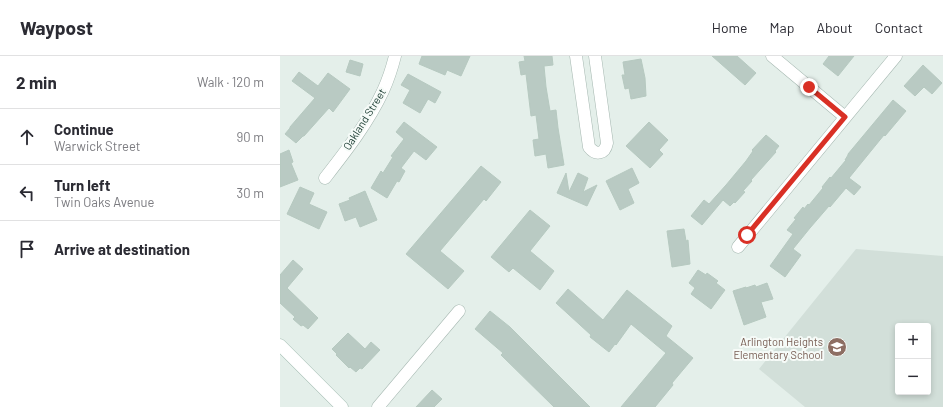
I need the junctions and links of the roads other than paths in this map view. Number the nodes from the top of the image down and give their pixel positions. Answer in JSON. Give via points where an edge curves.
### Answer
{"nodes":[{"id":1,"x":395,"y":56,"type":"edge"},
{"id":2,"x":576,"y":56,"type":"edge"},
{"id":3,"x":595,"y":56,"type":"edge"},
{"id":4,"x":772,"y":56,"type":"edge"},
{"id":5,"x":896,"y":56,"type":"edge"},
{"id":6,"x":845,"y":117,"type":"junction"},
{"id":7,"x":325,"y":178,"type":"dead end"},
{"id":8,"x":738,"y":247,"type":"dead end"},
{"id":9,"x":459,"y":311,"type":"dead end"},
{"id":10,"x":280,"y":345,"type":"edge"},
{"id":11,"x":342,"y":407,"type":"edge"},
{"id":12,"x":378,"y":407,"type":"edge"}],
"edges":[{"from":1,"to":7,"type":"street","name":"Oakland Street","via":[[390,75],[368,118]]},
{"from":2,"to":3,"type":"street","via":[[589,147],[592,152],[597,153],[602,152],[607,143]]},
{"from":4,"to":6,"type":"street"},
{"from":5,"to":6,"type":"street"},
{"from":6,"to":8,"type":"street"},
{"from":9,"to":12,"type":"street"},
{"from":10,"to":11,"type":"street"}]}
